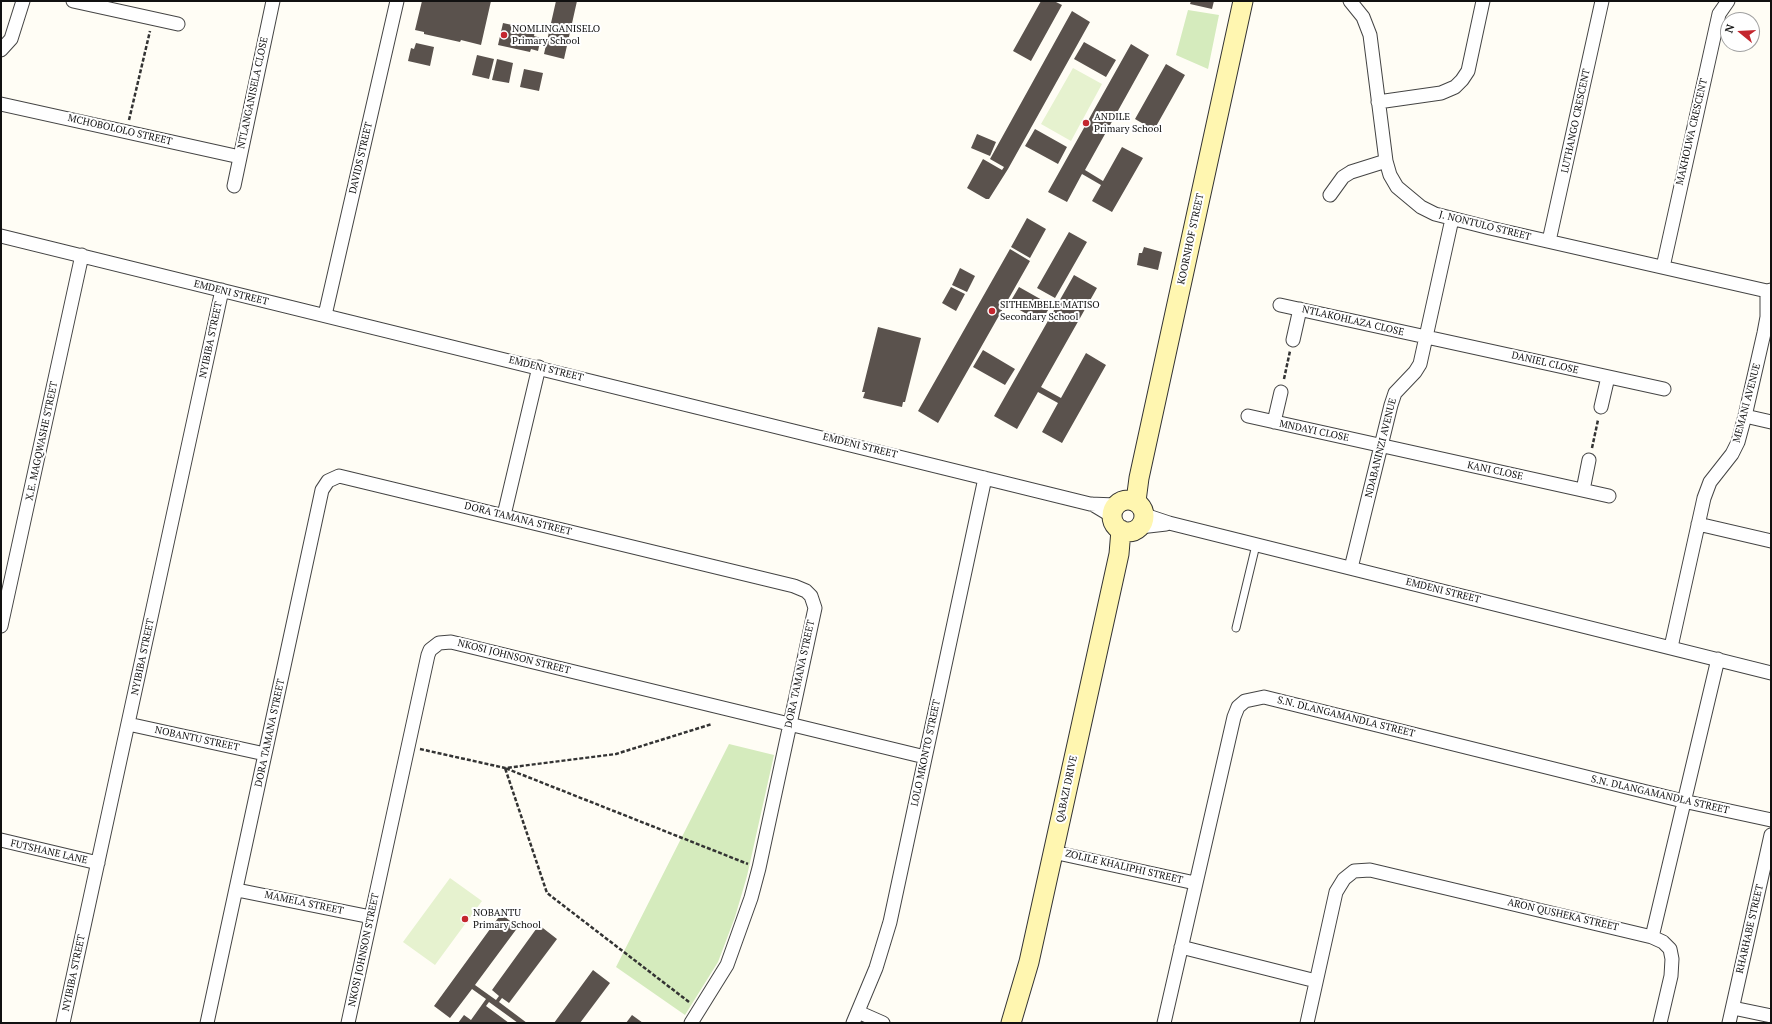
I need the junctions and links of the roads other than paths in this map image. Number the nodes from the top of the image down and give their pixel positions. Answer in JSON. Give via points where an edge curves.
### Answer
{"nodes":[{"id":1,"x":23,"y":1,"type":"edge"},
{"id":2,"x":73,"y":1,"type":"edge"},
{"id":3,"x":273,"y":1,"type":"edge"},
{"id":4,"x":397,"y":1,"type":"edge"},
{"id":5,"x":1243,"y":1,"type":"edge"},
{"id":6,"x":1350,"y":1,"type":"edge"},
{"id":7,"x":1483,"y":1,"type":"edge"},
{"id":8,"x":1602,"y":1,"type":"edge"},
{"id":9,"x":1728,"y":1,"type":"edge"},
{"id":10,"x":178,"y":24,"type":"dead end"},
{"id":11,"x":1,"y":50,"type":"edge"},
{"id":12,"x":1378,"y":102,"type":"junction"},
{"id":13,"x":1,"y":104,"type":"edge"},
{"id":14,"x":240,"y":157,"type":"junction"},
{"id":15,"x":1386,"y":161,"type":"junction"},
{"id":16,"x":234,"y":186,"type":"dead end"},
{"id":17,"x":1330,"y":195,"type":"dead end"},
{"id":18,"x":1452,"y":219,"type":"junction"},
{"id":19,"x":1,"y":236,"type":"edge"},
{"id":20,"x":1549,"y":241,"type":"junction"},
{"id":21,"x":82,"y":256,"type":"junction"},
{"id":22,"x":1663,"y":266,"type":"junction"},
{"id":23,"x":222,"y":290,"type":"junction"},
{"id":24,"x":1769,"y":291,"type":"edge"},
{"id":25,"x":1280,"y":304,"type":"dead end"},
{"id":26,"x":1300,"y":309,"type":"junction"},
{"id":27,"x":325,"y":315,"type":"junction"},
{"id":28,"x":1426,"y":337,"type":"junction"},
{"id":29,"x":1293,"y":340,"type":"road end"},
{"id":30,"x":539,"y":367,"type":"junction"},
{"id":31,"x":1608,"y":378,"type":"junction"},
{"id":32,"x":1664,"y":390,"type":"dead end"},
{"id":33,"x":1281,"y":392,"type":"road end"},
{"id":34,"x":1601,"y":407,"type":"road end"},
{"id":35,"x":1248,"y":416,"type":"dead end"},
{"id":36,"x":1745,"y":416,"type":"junction"},
{"id":37,"x":1274,"y":422,"type":"junction"},
{"id":38,"x":1771,"y":422,"type":"edge"},
{"id":39,"x":1381,"y":446,"type":"junction"},
{"id":40,"x":1589,"y":460,"type":"road end"},
{"id":41,"x":985,"y":478,"type":"junction"},
{"id":42,"x":1583,"y":490,"type":"junction"},
{"id":43,"x":1609,"y":496,"type":"dead end"},
{"id":44,"x":504,"y":515,"type":"junction"},
{"id":45,"x":1128,"y":516,"type":"junction"},
{"id":46,"x":1698,"y":524,"type":"junction"},
{"id":47,"x":1771,"y":541,"type":"edge"},
{"id":48,"x":1256,"y":545,"type":"junction"},
{"id":49,"x":1351,"y":568,"type":"junction"},
{"id":50,"x":1,"y":626,"type":"edge"},
{"id":51,"x":1236,"y":628,"type":"dead end"},
{"id":52,"x":1671,"y":647,"type":"junction"},
{"id":53,"x":1718,"y":659,"type":"junction"},
{"id":54,"x":1771,"y":673,"type":"edge"},
{"id":55,"x":128,"y":724,"type":"junction"},
{"id":56,"x":790,"y":724,"type":"junction"},
{"id":57,"x":265,"y":754,"type":"junction"},
{"id":58,"x":925,"y":757,"type":"junction"},
{"id":59,"x":1683,"y":801,"type":"junction"},
{"id":60,"x":1771,"y":820,"type":"edge"},
{"id":61,"x":1771,"y":835,"type":"edge"},
{"id":62,"x":1,"y":840,"type":"edge"},
{"id":63,"x":1053,"y":852,"type":"junction"},
{"id":64,"x":98,"y":863,"type":"junction"},
{"id":65,"x":1767,"y":868,"type":"edge"},
{"id":66,"x":1195,"y":883,"type":"junction"},
{"id":67,"x":237,"y":890,"type":"junction"},
{"id":68,"x":371,"y":917,"type":"junction"},
{"id":69,"x":1652,"y":937,"type":"junction"},
{"id":70,"x":1181,"y":947,"type":"junction"},
{"id":71,"x":1316,"y":981,"type":"junction"},
{"id":72,"x":1733,"y":1008,"type":"junction"},
{"id":73,"x":1771,"y":1016,"type":"edge"},
{"id":74,"x":856,"y":1018,"type":"edge"},
{"id":75,"x":63,"y":1023,"type":"edge"},
{"id":76,"x":208,"y":1023,"type":"edge"},
{"id":77,"x":348,"y":1023,"type":"edge"},
{"id":78,"x":691,"y":1023,"type":"edge"},
{"id":79,"x":883,"y":1023,"type":"edge"},
{"id":80,"x":1012,"y":1023,"type":"edge"},
{"id":81,"x":1164,"y":1023,"type":"edge"},
{"id":82,"x":1307,"y":1023,"type":"edge"},
{"id":83,"x":1660,"y":1023,"type":"edge"},
{"id":84,"x":1729,"y":1023,"type":"edge"}],
"edges":[{"from":1,"to":11,"type":"street","via":[[10,39]]},
{"from":2,"to":10,"type":"street"},
{"from":3,"to":14,"type":"street","name":"NTLANGANISELA CLOSE"},
{"from":4,"to":27,"type":"street","name":"DAVIDS STREET"},
{"from":5,"to":45,"type":"street","name":"KOORNHOF STREET","via":[[1139,478]]},
{"from":6,"to":12,"type":"street","name":"J. NONTULO STREET","via":[[1363,17],[1370,35]]},
{"from":7,"to":12,"type":"street","via":[[1468,71],[1462,80],[1442,93]]},
{"from":8,"to":20,"type":"street","name":"LUTHANGO CRESCENT"},
{"from":9,"to":22,"type":"street","name":"MAKHOLWA CRESCENT","via":[[1719,14]]},
{"from":12,"to":15,"type":"street","name":"J. NONTULO STREET"},
{"from":13,"to":14,"type":"street","name":"MCHOBOLOLO STREET"},
{"from":14,"to":16,"type":"street","name":"NTLANGANISELA CLOSE"},
{"from":15,"to":17,"type":"street","via":[[1351,172],[1343,177]]},
{"from":15,"to":18,"type":"street","name":"J. NONTULO STREET","via":[[1397,187],[1421,207]]},
{"from":18,"to":20,"type":"street","name":"J. NONTULO STREET"},
{"from":18,"to":28,"type":"street","name":"NDABANINZI AVENUE"},
{"from":19,"to":21,"type":"street","name":"EMDENI STREET"},
{"from":20,"to":22,"type":"street","name":"J. NONTULO STREET"},
{"from":21,"to":23,"type":"street","name":"EMDENI STREET"},
{"from":21,"to":50,"type":"street","name":"X.E. MAGQWASHE STREET"},
{"from":22,"to":24,"type":"street","name":"J. NONTULO STREET"},
{"from":23,"to":27,"type":"street","name":"EMDENI STREET"},
{"from":23,"to":55,"type":"street","name":"NYIBIBA STREET"},
{"from":24,"to":36,"type":"street","name":"MEMANI AVENUE","via":[[1764,333]]},
{"from":25,"to":26,"type":"street","name":"NTLAKOHLAZA CLOSE"},
{"from":26,"to":28,"type":"street","name":"NTLAKOHLAZA CLOSE"},
{"from":26,"to":29,"type":"street"},
{"from":27,"to":30,"type":"street","name":"EMDENI STREET"},
{"from":28,"to":31,"type":"street","name":"DANIEL CLOSE"},
{"from":28,"to":39,"type":"street","name":"NDABANINZI AVENUE","via":[[1418,368],[1395,393]]},
{"from":30,"to":41,"type":"street","name":"EMDENI STREET"},
{"from":30,"to":44,"type":"street"},
{"from":31,"to":32,"type":"street","name":"DANIEL CLOSE"},
{"from":31,"to":34,"type":"street"},
{"from":33,"to":37,"type":"street"},
{"from":35,"to":37,"type":"street","name":"MNDAYI CLOSE"},
{"from":36,"to":38,"type":"street"},
{"from":36,"to":46,"type":"street","name":"MEMANI AVENUE","via":[[1732,454],[1710,482]]},
{"from":37,"to":39,"type":"street","name":"MNDAYI CLOSE"},
{"from":39,"to":42,"type":"street","name":"KANI CLOSE"},
{"from":39,"to":49,"type":"street","name":"NDABANINZI AVENUE"},
{"from":40,"to":42,"type":"street"},
{"from":41,"to":45,"type":"street","name":"EMDENI STREET"},
{"from":41,"to":58,"type":"street","name":"LOLO MKONTO STREET"},
{"from":42,"to":43,"type":"street","name":"KANI CLOSE"},
{"from":44,"to":56,"type":"street","name":"DORA TAMANA STREET","via":[[794,586],[812,596],[815,608]]},
{"from":44,"to":57,"type":"street","name":"DORA TAMANA STREET","via":[[355,478],[339,476],[328,481],[322,490]]},
{"from":45,"to":48,"type":"street","name":"EMDENI STREET","via":[[1169,523]]},
{"from":45,"to":63,"type":"street","name":"QABAZI DRIVE"},
{"from":46,"to":47,"type":"street"},
{"from":46,"to":52,"type":"street","name":"MEMANI AVENUE"},
{"from":48,"to":49,"type":"street","name":"EMDENI STREET"},
{"from":48,"to":51,"type":"lane"},
{"from":49,"to":52,"type":"street","name":"EMDENI STREET"},
{"from":52,"to":53,"type":"street","name":"EMDENI STREET"},
{"from":53,"to":54,"type":"street","name":"EMDENI STREET"},
{"from":53,"to":59,"type":"street"},
{"from":55,"to":57,"type":"street","name":"NOBANTU STREET"},
{"from":55,"to":64,"type":"street","name":"NYIBIBA STREET"},
{"from":56,"to":58,"type":"street","name":"NKOSI JOHNSON STREET"},
{"from":56,"to":68,"type":"street","name":"NKOSI JOHNSON STREET","via":[[445,641],[434,646],[428,655]]},
{"from":56,"to":78,"type":"street","name":"DORA TAMANA STREET","via":[[751,898],[733,950],[720,977]]},
{"from":57,"to":67,"type":"street","name":"DORA TAMANA STREET"},
{"from":58,"to":74,"type":"street","name":"LOLO MKONTO STREET","via":[[890,922],[876,968]]},
{"from":59,"to":60,"type":"street","name":"S.N. DLANGAMANDLA STREET"},
{"from":59,"to":66,"type":"street","name":"S.N. DLANGAMANDLA STREET","via":[[1264,697],[1253,698],[1238,707],[1234,717]]},
{"from":59,"to":69,"type":"street"},
{"from":61,"to":65,"type":"street","name":"RHARHABE STREET"},
{"from":62,"to":64,"type":"street","name":"FUTSHANE LANE"},
{"from":63,"to":66,"type":"street","name":"ZOLILE KHALIPHI STREET"},
{"from":63,"to":80,"type":"street","name":"QABAZI DRIVE","via":[[1029,962]]},
{"from":64,"to":75,"type":"street","name":"NYIBIBA STREET"},
{"from":65,"to":72,"type":"street","name":"RHARHABE STREET"},
{"from":66,"to":70,"type":"street","name":"S.N. DLANGAMANDLA STREET"},
{"from":67,"to":68,"type":"street","name":"MAMELA STREET"},
{"from":67,"to":76,"type":"street","name":"DORA TAMANA STREET"},
{"from":68,"to":77,"type":"street","name":"NKOSI JOHNSON STREET"},
{"from":69,"to":71,"type":"street","name":"ARON QUSHEKA STREET","via":[[1370,870],[1354,872],[1344,880],[1336,892]]},
{"from":69,"to":83,"type":"street","name":"ARON QUSHEKA STREET","via":[[1670,949],[1672,959],[1671,976]]},
{"from":70,"to":71,"type":"street"},
{"from":70,"to":81,"type":"street","name":"S.N. DLANGAMANDLA STREET"},
{"from":71,"to":82,"type":"street","name":"ARON QUSHEKA STREET"},
{"from":72,"to":73,"type":"street"},
{"from":72,"to":84,"type":"street","name":"RHARHABE STREET"},
{"from":74,"to":79,"type":"street"}]}
